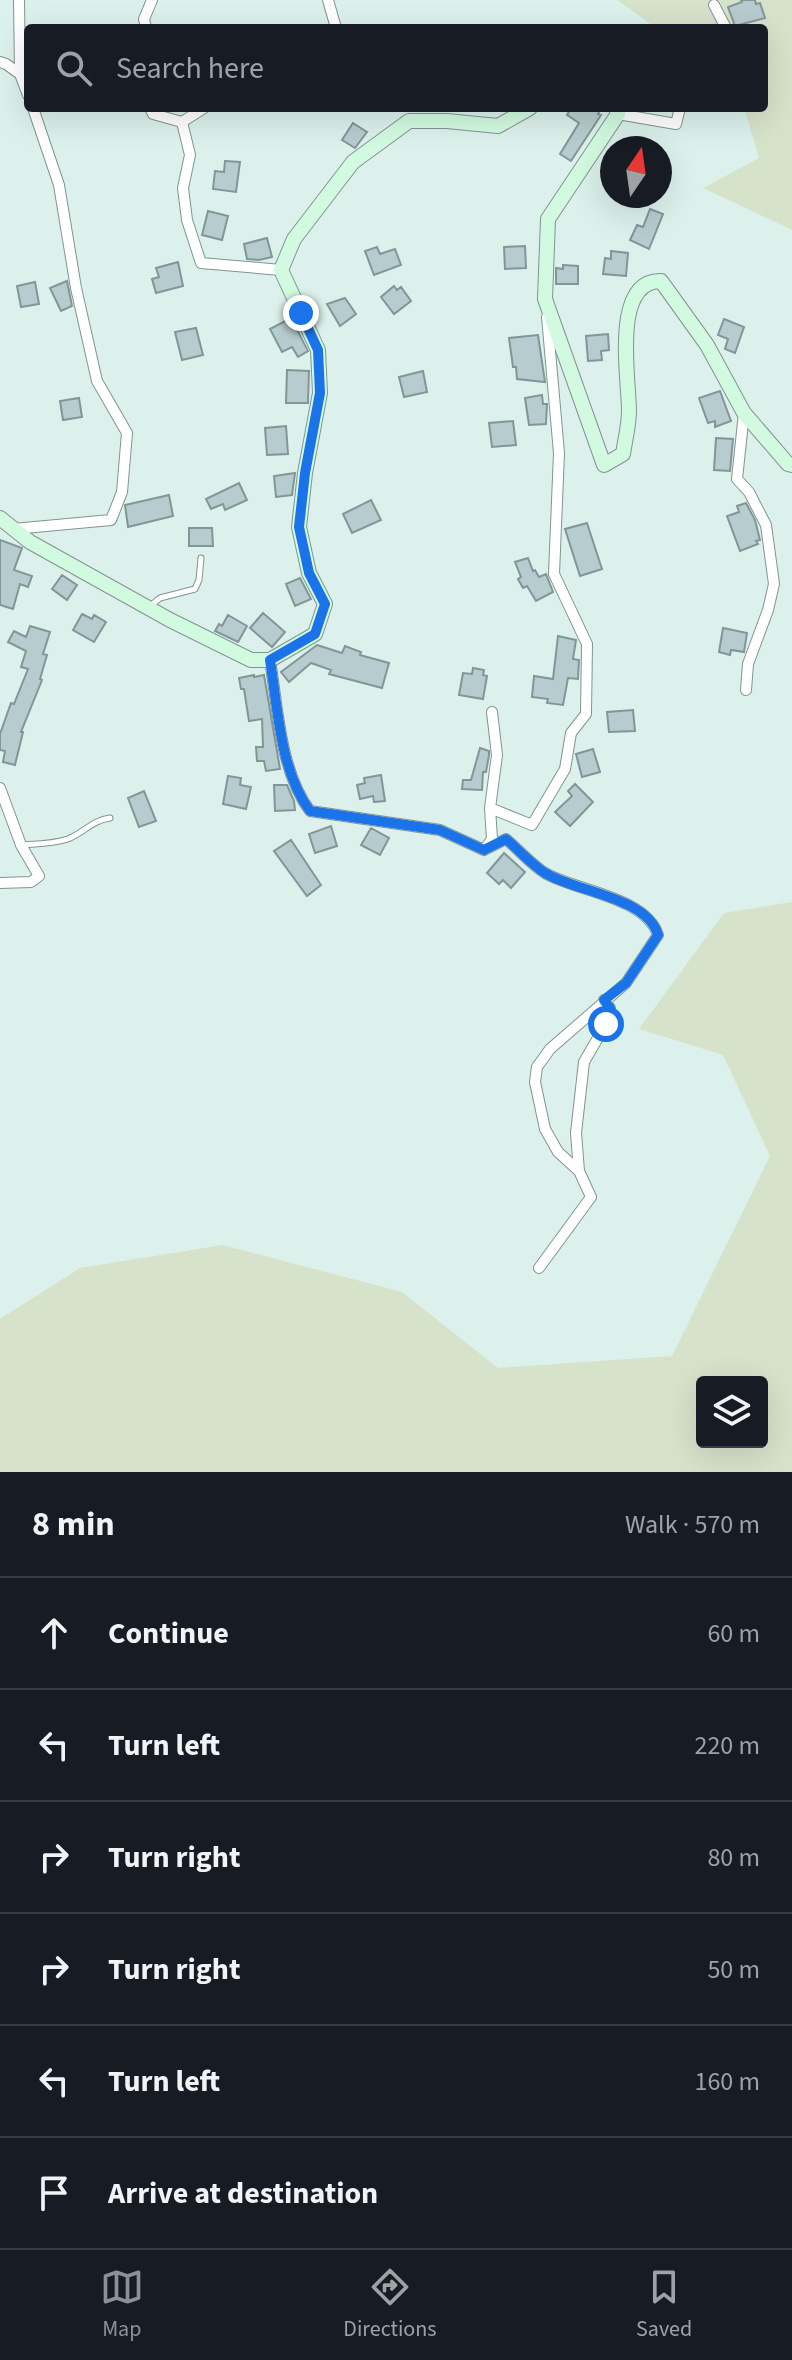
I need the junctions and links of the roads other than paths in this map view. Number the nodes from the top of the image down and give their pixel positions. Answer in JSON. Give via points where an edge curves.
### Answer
{"nodes":[{"id":1,"x":19,"y":0,"type":"edge"},
{"id":2,"x":152,"y":0,"type":"edge"},
{"id":3,"x":328,"y":0,"type":"edge"},
{"id":4,"x":714,"y":5,"type":"dead end"},
{"id":5,"x":145,"y":24,"type":"edge"},
{"id":6,"x":335,"y":24,"type":"edge"},
{"id":7,"x":724,"y":24,"type":"edge"},
{"id":8,"x":0,"y":62,"type":"edge"},
{"id":9,"x":20,"y":74,"type":"junction"},
{"id":10,"x":24,"y":84,"type":"edge"},
{"id":11,"x":34,"y":112,"type":"edge"},
{"id":12,"x":152,"y":112,"type":"edge"},
{"id":13,"x":198,"y":112,"type":"edge"},
{"id":14,"x":523,"y":112,"type":"edge"},
{"id":15,"x":616,"y":112,"type":"edge"},
{"id":16,"x":622,"y":112,"type":"edge"},
{"id":17,"x":679,"y":112,"type":"edge"},
{"id":18,"x":424,"y":115,"type":"edge"},
{"id":19,"x":182,"y":122,"type":"junction"},
{"id":20,"x":281,"y":270,"type":"junction"},
{"id":21,"x":545,"y":299,"type":"junction"},
{"id":22,"x":744,"y":413,"type":"junction"},
{"id":23,"x":792,"y":465,"type":"edge"},
{"id":24,"x":5,"y":525,"type":"edge"},
{"id":25,"x":201,"y":558,"type":"dead end"},
{"id":26,"x":148,"y":608,"type":"junction"},
{"id":27,"x":270,"y":660,"type":"junction"},
{"id":28,"x":746,"y":690,"type":"dead end"},
{"id":29,"x":492,"y":712,"type":"dead end"},
{"id":30,"x":0,"y":788,"type":"edge"},
{"id":31,"x":490,"y":808,"type":"junction"},
{"id":32,"x":110,"y":818,"type":"dead end"},
{"id":33,"x":21,"y":845,"type":"junction"},
{"id":34,"x":484,"y":850,"type":"junction"},
{"id":35,"x":0,"y":883,"type":"edge"},
{"id":36,"x":604,"y":1000,"type":"junction"},
{"id":37,"x":579,"y":1171,"type":"junction"},
{"id":38,"x":539,"y":1268,"type":"dead end"}],
"edges":[{"from":1,"to":9,"type":"street"},
{"from":2,"to":5,"type":"street"},
{"from":3,"to":6,"type":"street"},
{"from":4,"to":7,"type":"street"},
{"from":8,"to":9,"type":"street"},
{"from":9,"to":10,"type":"street"},
{"from":11,"to":24,"type":"street","via":[[59,185],[97,381],[127,433],[122,492],[111,520]]},
{"from":12,"to":19,"type":"street"},
{"from":13,"to":19,"type":"street"},
{"from":14,"to":18,"type":"street","via":[[498,126]]},
{"from":15,"to":21,"type":"street","via":[[548,219]]},
{"from":16,"to":17,"type":"street","via":[[676,124]]},
{"from":18,"to":20,"type":"street","via":[[353,162],[294,239]]},
{"from":19,"to":20,"type":"street","via":[[190,155],[183,188],[187,220],[201,263]]},
{"from":20,"to":27,"type":"street","via":[[318,350],[320,393],[299,527],[309,573],[325,604],[315,634]]},
{"from":21,"to":22,"type":"street","via":[[604,465],[623,454],[631,301],[650,281],[661,281],[707,345]]},
{"from":21,"to":31,"type":"street","via":[[559,453],[554,574],[587,644],[586,714],[571,733],[565,769],[532,825]]},
{"from":22,"to":23,"type":"street"},
{"from":22,"to":28,"type":"street","via":[[737,479],[766,525],[774,584],[748,664]]},
{"from":24,"to":26,"type":"street"},
{"from":25,"to":26,"type":"lane","via":[[195,589],[160,598]]},
{"from":26,"to":27,"type":"street","via":[[251,660]]},
{"from":27,"to":34,"type":"street","via":[[287,759],[310,811],[440,830]]},
{"from":29,"to":31,"type":"street","via":[[497,755]]},
{"from":30,"to":33,"type":"street"},
{"from":31,"to":34,"type":"street","via":[[492,839]]},
{"from":32,"to":33,"type":"lane","via":[[57,842]]},
{"from":33,"to":35,"type":"street","via":[[38,879]]},
{"from":34,"to":36,"type":"street","via":[[506,839],[544,872],[639,910],[655,923],[658,935],[626,983]]},
{"from":36,"to":37,"type":"street","via":[[610,1008],[606,1024],[584,1062],[576,1133]]},
{"from":36,"to":37,"type":"street","via":[[537,1067],[545,1129],[558,1152]]},
{"from":37,"to":38,"type":"street","via":[[591,1197]]}]}
